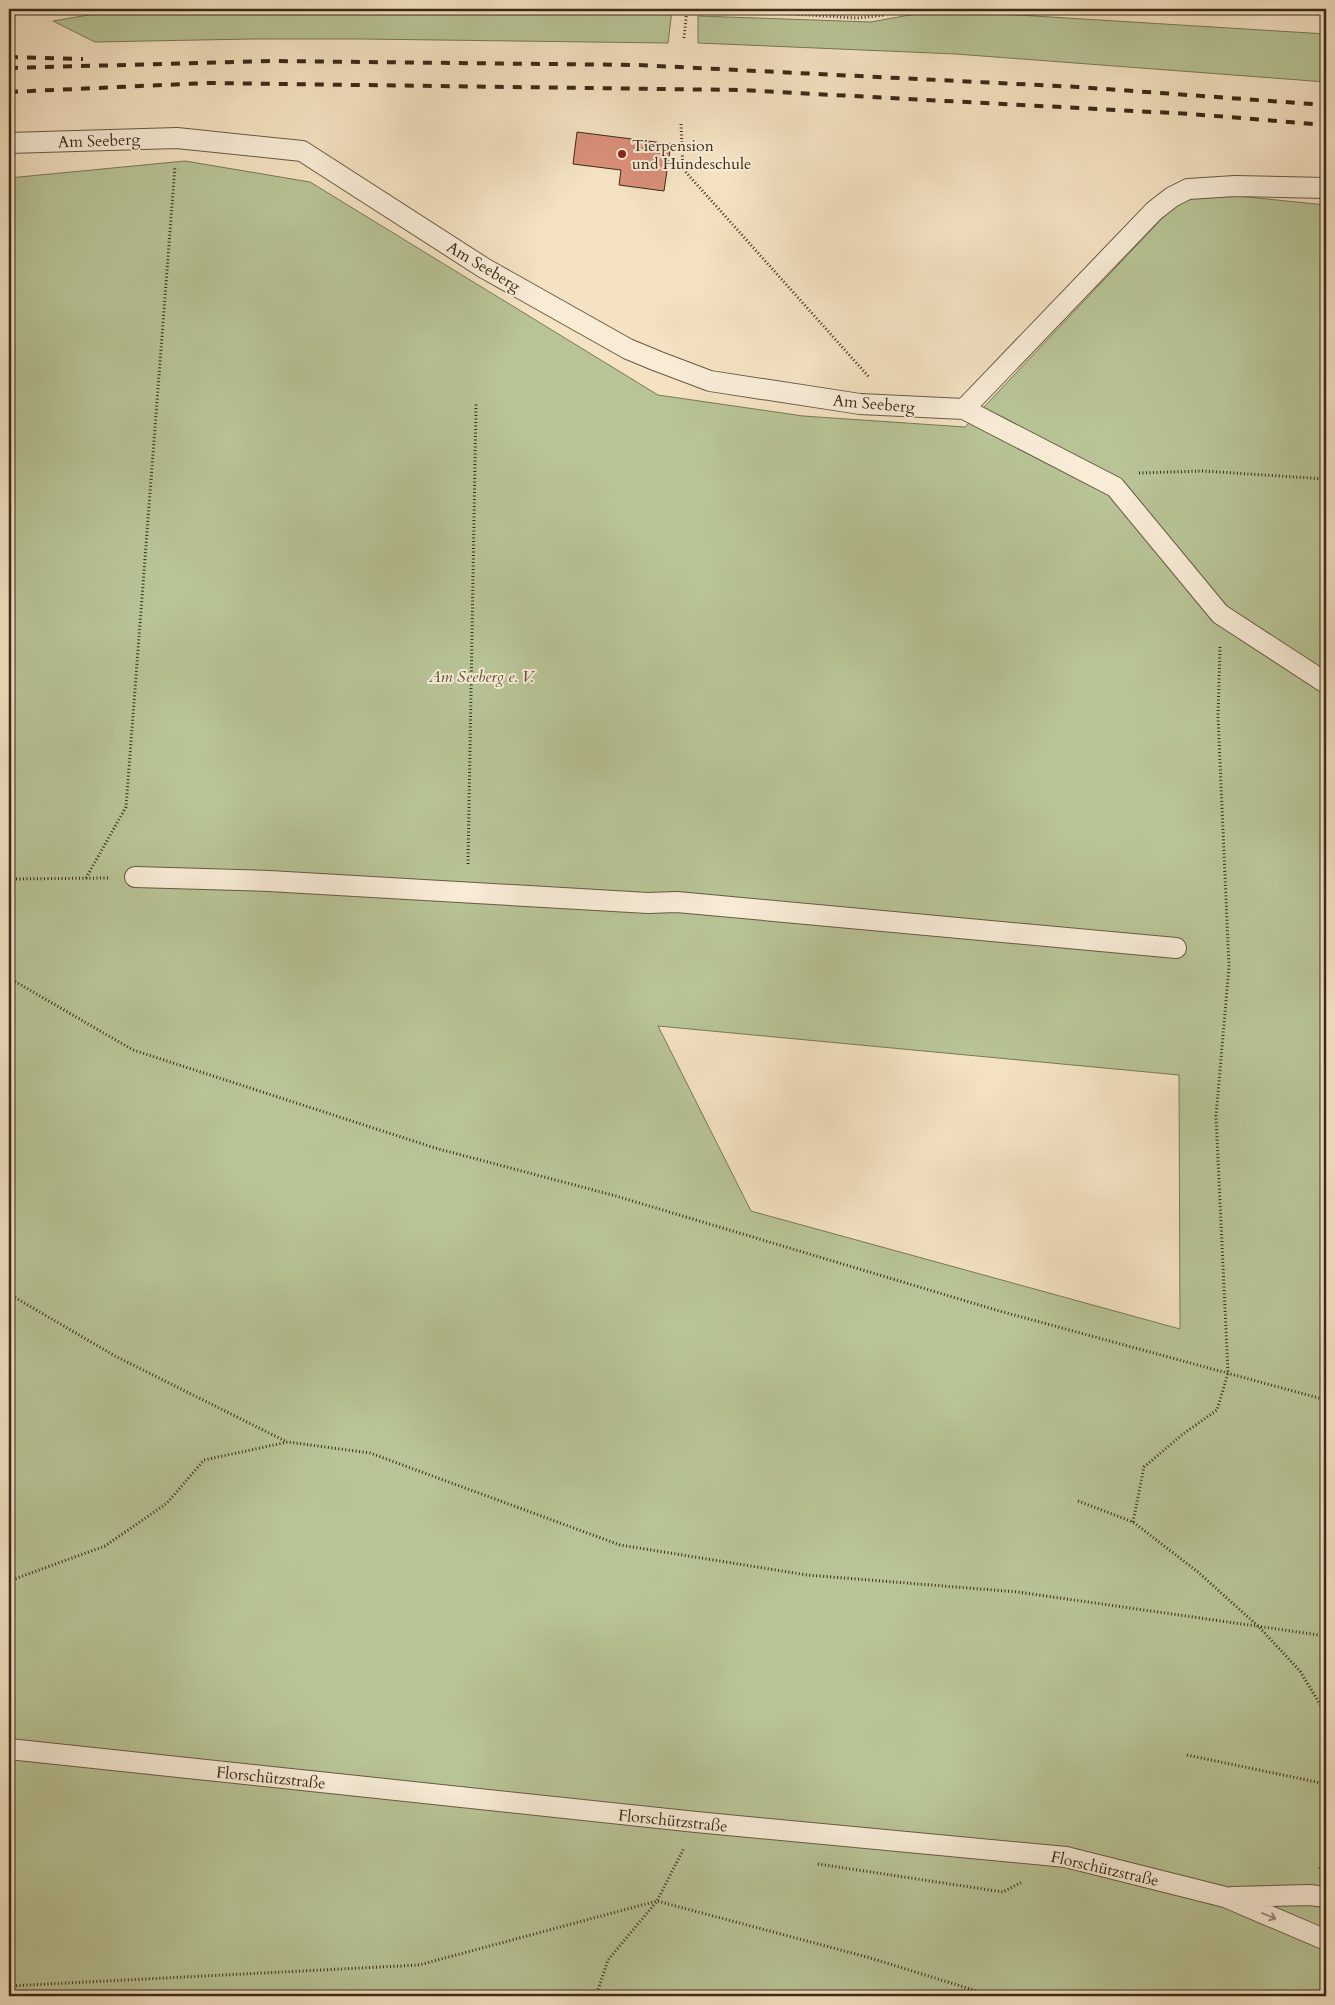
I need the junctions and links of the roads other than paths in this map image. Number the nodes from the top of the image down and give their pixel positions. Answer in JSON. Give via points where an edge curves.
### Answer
{"nodes":[{"id":1,"x":9,"y":143,"type":"edge"},
{"id":2,"x":1326,"y":188,"type":"edge"},
{"id":3,"x":964,"y":409,"type":"junction"},
{"id":4,"x":1326,"y":683,"type":"edge"},
{"id":5,"x":135,"y":877,"type":"road end"},
{"id":6,"x":1176,"y":948,"type":"dead end"},
{"id":7,"x":9,"y":1749,"type":"edge"},
{"id":8,"x":1224,"y":1897,"type":"junction"},
{"id":9,"x":1326,"y":1897,"type":"edge"},
{"id":10,"x":1326,"y":1940,"type":"edge"}],
"edges":[{"from":1,"to":3,"type":"lane","name":"Am Seeberg","via":[[177,138],[302,151],[484,268],[628,349],[710,381],[860,404]]},
{"from":2,"to":3,"type":"lane","via":[[1235,186],[1188,189],[1172,197],[1154,211]]},
{"from":3,"to":4,"type":"lane","via":[[1115,487],[1220,614]]},
{"from":5,"to":6,"type":"lane","via":[[269,880],[648,903],[678,902]]},
{"from":7,"to":8,"type":"lane","name":"Florschützstraße","via":[[696,1822],[1066,1857]]},
{"from":8,"to":9,"type":"lane"},
{"from":8,"to":10,"type":"lane","name":"Florschützstraße","one_way":true}]}
